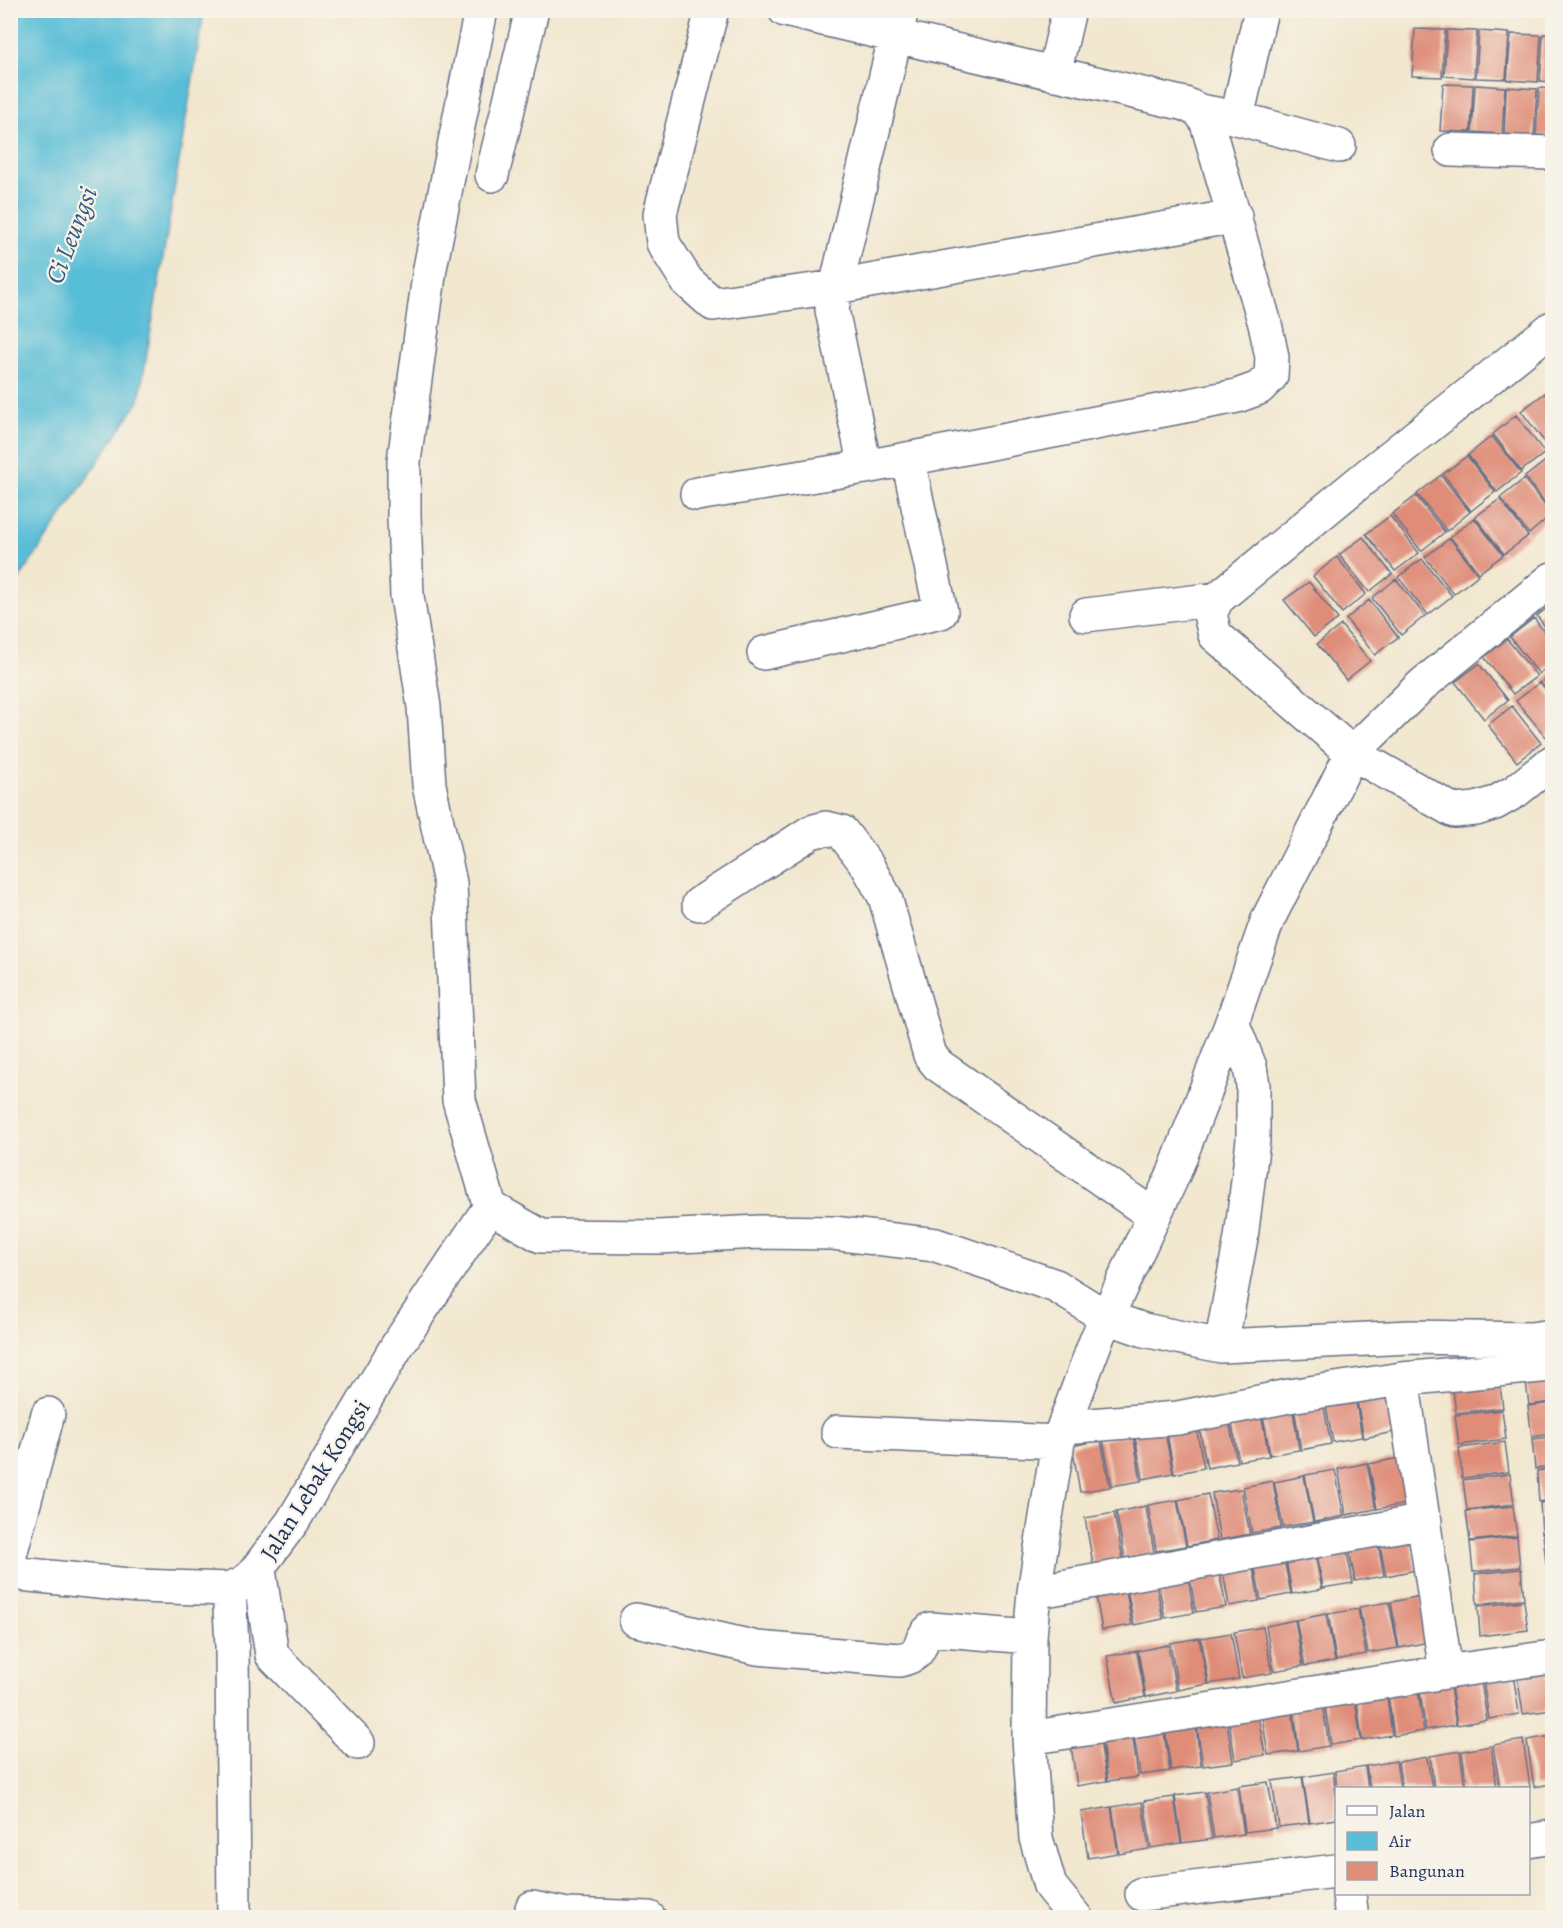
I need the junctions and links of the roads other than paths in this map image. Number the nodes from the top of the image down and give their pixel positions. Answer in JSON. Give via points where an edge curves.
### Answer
{"nodes":[{"id":1,"x":481,"y":10,"type":"edge"},
{"id":2,"x":532,"y":10,"type":"edge"},
{"id":3,"x":712,"y":10,"type":"edge"},
{"id":4,"x":785,"y":10,"type":"edge"},
{"id":5,"x":1069,"y":10,"type":"edge"},
{"id":6,"x":1261,"y":10,"type":"edge"},
{"id":7,"x":898,"y":24,"type":"edge"},
{"id":8,"x":1054,"y":74,"type":"junction"},
{"id":9,"x":1200,"y":111,"type":"junction"},
{"id":10,"x":1237,"y":118,"type":"junction"},
{"id":11,"x":1339,"y":146,"type":"dead end"},
{"id":12,"x":1452,"y":150,"type":"dead end"},
{"id":13,"x":1552,"y":153,"type":"edge"},
{"id":14,"x":492,"y":175,"type":"dead end"},
{"id":15,"x":1235,"y":216,"type":"junction"},
{"id":16,"x":836,"y":287,"type":"junction"},
{"id":17,"x":1552,"y":328,"type":"edge"},
{"id":18,"x":908,"y":460,"type":"junction"},
{"id":19,"x":865,"y":466,"type":"junction"},
{"id":20,"x":697,"y":494,"type":"dead end"},
{"id":21,"x":1552,"y":579,"type":"edge"},
{"id":22,"x":1217,"y":599,"type":"junction"},
{"id":23,"x":1086,"y":615,"type":"dead end"},
{"id":24,"x":764,"y":653,"type":"dead end"},
{"id":25,"x":1352,"y":753,"type":"junction"},
{"id":26,"x":1552,"y":762,"type":"edge"},
{"id":27,"x":699,"y":904,"type":"dead end"},
{"id":28,"x":1232,"y":1022,"type":"junction"},
{"id":29,"x":490,"y":1207,"type":"junction"},
{"id":30,"x":1154,"y":1216,"type":"junction"},
{"id":31,"x":1106,"y":1317,"type":"junction"},
{"id":32,"x":1552,"y":1336,"type":"edge"},
{"id":33,"x":1221,"y":1346,"type":"junction"},
{"id":34,"x":1552,"y":1365,"type":"edge"},
{"id":35,"x":1402,"y":1379,"type":"junction"},
{"id":36,"x":48,"y":1414,"type":"dead end"},
{"id":37,"x":838,"y":1432,"type":"dead end"},
{"id":38,"x":1061,"y":1435,"type":"junction"},
{"id":39,"x":1425,"y":1521,"type":"junction"},
{"id":40,"x":10,"y":1555,"type":"edge"},
{"id":41,"x":259,"y":1570,"type":"junction"},
{"id":42,"x":10,"y":1573,"type":"edge"},
{"id":43,"x":229,"y":1589,"type":"junction"},
{"id":44,"x":1034,"y":1592,"type":"junction"},
{"id":45,"x":636,"y":1620,"type":"dead end"},
{"id":46,"x":1030,"y":1637,"type":"junction"},
{"id":47,"x":1552,"y":1657,"type":"edge"},
{"id":48,"x":1446,"y":1672,"type":"junction"},
{"id":49,"x":1029,"y":1738,"type":"junction"},
{"id":50,"x":358,"y":1743,"type":"dead end"},
{"id":51,"x":1552,"y":1837,"type":"edge"},
{"id":52,"x":1530,"y":1841,"type":"edge"},
{"id":53,"x":1335,"y":1871,"type":"edge"},
{"id":54,"x":1142,"y":1894,"type":"dead end"},
{"id":55,"x":1349,"y":1895,"type":"edge"},
{"id":56,"x":532,"y":1908,"type":"dead end"},
{"id":57,"x":234,"y":1917,"type":"edge"},
{"id":58,"x":649,"y":1917,"type":"edge"},
{"id":59,"x":1076,"y":1917,"type":"edge"},
{"id":60,"x":1352,"y":1917,"type":"edge"}],
"edges":[{"from":1,"to":29,"type":"street","via":[[430,268],[404,460],[404,516],[407,596],[424,707],[429,785],[450,883],[459,1100]]},
{"from":2,"to":14,"type":"street"},
{"from":3,"to":16,"type":"street","via":[[660,214],[663,243],[687,281],[713,304]]},
{"from":4,"to":7,"type":"street"},
{"from":5,"to":8,"type":"street"},
{"from":6,"to":10,"type":"street"},
{"from":7,"to":8,"type":"street"},
{"from":7,"to":16,"type":"street"},
{"from":8,"to":9,"type":"street","via":[[1185,104]]},
{"from":9,"to":10,"type":"street"},
{"from":9,"to":15,"type":"street"},
{"from":10,"to":11,"type":"street"},
{"from":12,"to":13,"type":"street"},
{"from":15,"to":16,"type":"street"},
{"from":15,"to":18,"type":"street","via":[[1272,357],[1271,376],[1259,388],[1237,396]]},
{"from":16,"to":19,"type":"street","via":[[832,310]]},
{"from":17,"to":22,"type":"street"},
{"from":18,"to":19,"type":"street"},
{"from":18,"to":24,"type":"street","via":[[941,612]]},
{"from":19,"to":20,"type":"street"},
{"from":21,"to":25,"type":"street","via":[[1422,685]]},
{"from":22,"to":23,"type":"street"},
{"from":22,"to":25,"type":"street","via":[[1210,615],[1215,635]]},
{"from":25,"to":26,"type":"street","via":[[1454,811],[1495,802],[1516,791]]},
{"from":25,"to":28,"type":"street","via":[[1268,919]]},
{"from":27,"to":30,"type":"street","via":[[811,832],[826,828],[842,832],[885,897],[930,1055],[938,1065]]},
{"from":28,"to":30,"type":"street"},
{"from":28,"to":33,"type":"street","via":[[1250,1067],[1253,1140],[1241,1238]]},
{"from":29,"to":31,"type":"street","via":[[541,1236],[833,1233],[936,1245],[1056,1286]]},
{"from":29,"to":41,"type":"street","name":"Jalan Lebak Kongsi","via":[[397,1346],[293,1521]]},
{"from":30,"to":31,"type":"street"},
{"from":31,"to":33,"type":"street","via":[[1144,1330]]},
{"from":31,"to":38,"type":"street"},
{"from":32,"to":33,"type":"street"},
{"from":34,"to":35,"type":"street"},
{"from":35,"to":38,"type":"street"},
{"from":35,"to":39,"type":"street"},
{"from":36,"to":40,"type":"street"},
{"from":37,"to":38,"type":"street"},
{"from":38,"to":44,"type":"street"},
{"from":39,"to":44,"type":"street"},
{"from":39,"to":48,"type":"street"},
{"from":41,"to":43,"type":"street","name":"Jalan Lebak Kongsi"},
{"from":41,"to":50,"type":"street","via":[[272,1655]]},
{"from":42,"to":43,"type":"street","via":[[138,1586]]},
{"from":43,"to":57,"type":"street"},
{"from":44,"to":46,"type":"street"},
{"from":45,"to":46,"type":"street","via":[[757,1648],[899,1660],[913,1657],[924,1634],[931,1629]]},
{"from":46,"to":49,"type":"street"},
{"from":47,"to":48,"type":"street"},
{"from":48,"to":49,"type":"street"},
{"from":49,"to":59,"type":"street","via":[[1036,1838],[1050,1886]]},
{"from":51,"to":52,"type":"street"},
{"from":53,"to":54,"type":"street"},
{"from":55,"to":60,"type":"street"},
{"from":56,"to":58,"type":"street","via":[[567,1915]]}]}
